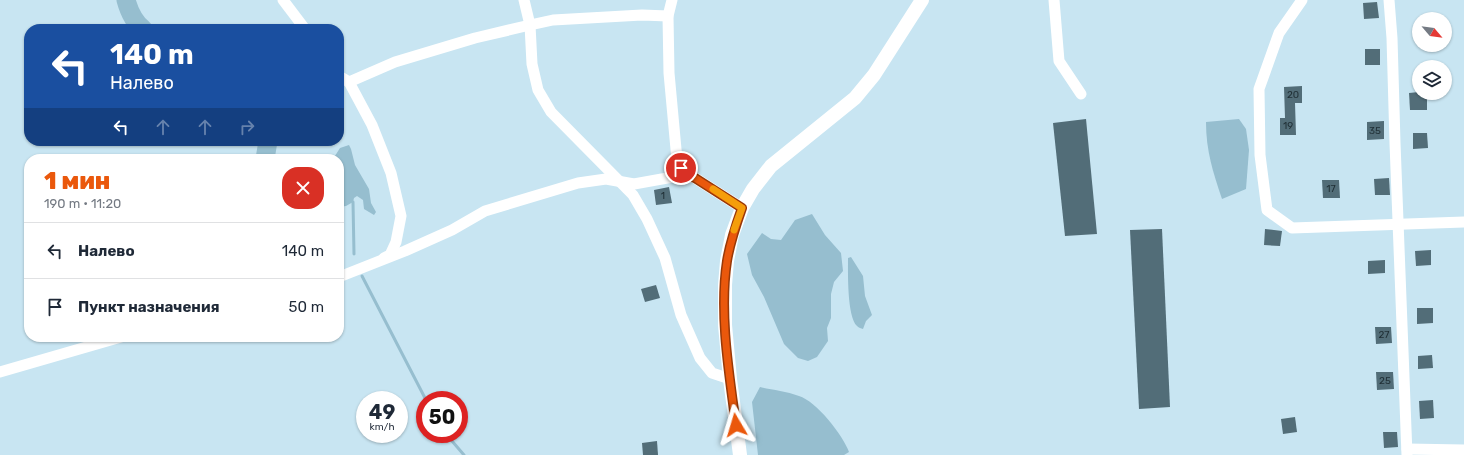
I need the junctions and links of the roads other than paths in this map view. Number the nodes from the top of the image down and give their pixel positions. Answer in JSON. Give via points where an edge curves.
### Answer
{"nodes":[{"id":1,"x":282,"y":0,"type":"edge"},
{"id":2,"x":524,"y":0,"type":"edge"},
{"id":3,"x":672,"y":0,"type":"edge"},
{"id":4,"x":922,"y":0,"type":"edge"},
{"id":5,"x":1054,"y":0,"type":"edge"},
{"id":6,"x":1302,"y":0,"type":"edge"},
{"id":7,"x":1389,"y":0,"type":"edge"},
{"id":8,"x":668,"y":16,"type":"junction"},
{"id":9,"x":301,"y":24,"type":"edge"},
{"id":10,"x":530,"y":25,"type":"junction"},
{"id":11,"x":344,"y":79,"type":"edge"},
{"id":12,"x":1081,"y":94,"type":"dead end"},
{"id":13,"x":684,"y":175,"type":"junction"},
{"id":14,"x":620,"y":182,"type":"junction"},
{"id":15,"x":742,"y":208,"type":"junction"},
{"id":16,"x":1464,"y":222,"type":"edge"},
{"id":17,"x":1399,"y":224,"type":"junction"},
{"id":18,"x":379,"y":261,"type":"junction"},
{"id":19,"x":344,"y":275,"type":"edge"},
{"id":20,"x":105,"y":342,"type":"edge"},
{"id":21,"x":0,"y":372,"type":"edge"},
{"id":22,"x":730,"y":379,"type":"junction"},
{"id":23,"x":1464,"y":450,"type":"edge"},
{"id":24,"x":1407,"y":452,"type":"edge"},
{"id":25,"x":740,"y":455,"type":"edge"}],
"edges":[{"from":1,"to":9,"type":"street"},
{"from":2,"to":10,"type":"street"},
{"from":3,"to":8,"type":"street"},
{"from":4,"to":15,"type":"main road","via":[[874,74],[855,98],[771,166]]},
{"from":5,"to":12,"type":"street","via":[[1059,61]]},
{"from":6,"to":17,"type":"street","via":[[1279,33],[1259,89],[1260,155],[1267,210],[1292,228]]},
{"from":7,"to":17,"type":"street"},
{"from":8,"to":10,"type":"street","via":[[553,20]]},
{"from":8,"to":13,"type":"street","via":[[672,113],[677,160]]},
{"from":10,"to":11,"type":"street","via":[[475,38]]},
{"from":10,"to":14,"type":"street","via":[[532,64],[538,90],[551,112]]},
{"from":11,"to":18,"type":"street","via":[[372,125],[391,173],[401,216],[396,242],[390,255]]},
{"from":13,"to":14,"type":"street","via":[[634,184]]},
{"from":13,"to":15,"type":"street","via":[[695,178]]},
{"from":14,"to":18,"type":"street","via":[[606,179],[578,183],[485,211],[452,230]]},
{"from":14,"to":22,"type":"street","via":[[633,195],[665,258],[681,315],[700,358],[712,373]]},
{"from":15,"to":22,"type":"main road","via":[[732,235],[725,285]]},
{"from":16,"to":17,"type":"street"},
{"from":17,"to":24,"type":"street"},
{"from":18,"to":19,"type":"street"},
{"from":20,"to":21,"type":"street"},
{"from":22,"to":25,"type":"main road"},
{"from":23,"to":24,"type":"street"}]}
